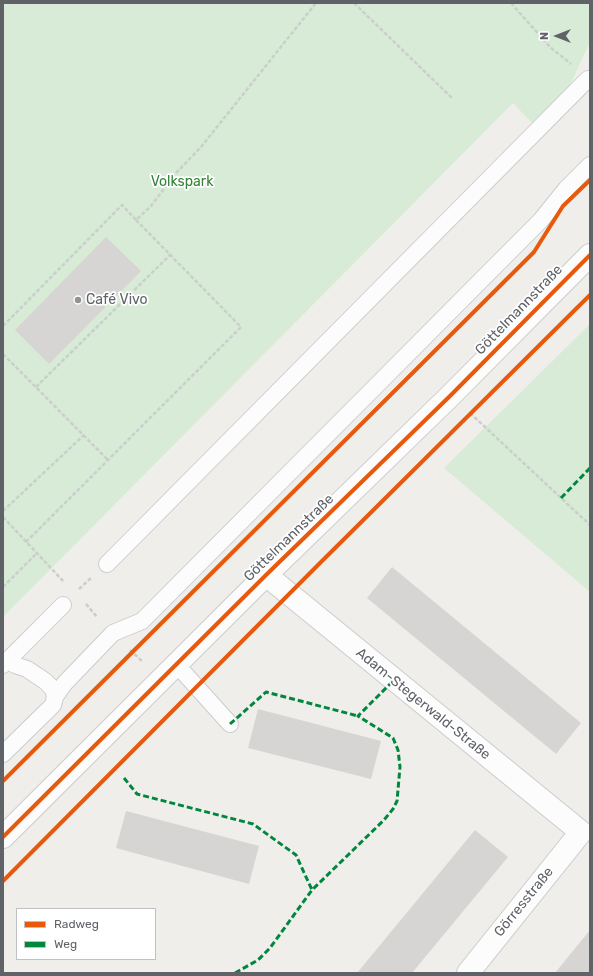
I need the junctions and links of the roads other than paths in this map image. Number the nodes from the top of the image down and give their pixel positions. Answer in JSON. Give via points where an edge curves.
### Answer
{"nodes":[{"id":1,"x":589,"y":80,"type":"edge"},
{"id":2,"x":590,"y":165,"type":"edge"},
{"id":3,"x":590,"y":255,"type":"edge"},
{"id":4,"x":107,"y":564,"type":"road end"},
{"id":5,"x":266,"y":575,"type":"junction"},
{"id":6,"x":63,"y":605,"type":"road end"},
{"id":7,"x":6,"y":662,"type":"edge"},
{"id":8,"x":176,"y":664,"type":"junction"},
{"id":9,"x":55,"y":698,"type":"junction"},
{"id":10,"x":230,"y":724,"type":"dead end"},
{"id":11,"x":3,"y":754,"type":"edge"},
{"id":12,"x":586,"y":827,"type":"edge"},
{"id":13,"x":3,"y":837,"type":"edge"},
{"id":14,"x":470,"y":972,"type":"edge"}],
"edges":[{"from":1,"to":4,"type":"lane"},
{"from":2,"to":9,"type":"lane","via":[[541,220],[142,621],[113,633],[64,684]]},
{"from":3,"to":5,"type":"street","name":"Göttelmannstraße"},
{"from":5,"to":8,"type":"street","name":"Göttelmannstraße"},
{"from":5,"to":12,"type":"street","name":"Adam-Stegerwald-Straße"},
{"from":6,"to":7,"type":"lane"},
{"from":7,"to":9,"type":"lane","via":[[27,669],[45,681],[53,689]]},
{"from":8,"to":10,"type":"lane"},
{"from":8,"to":13,"type":"street","name":"Göttelmannstraße"},
{"from":9,"to":11,"type":"lane","via":[[53,705]]},
{"from":12,"to":14,"type":"street","name":"Görresstraße"}]}
